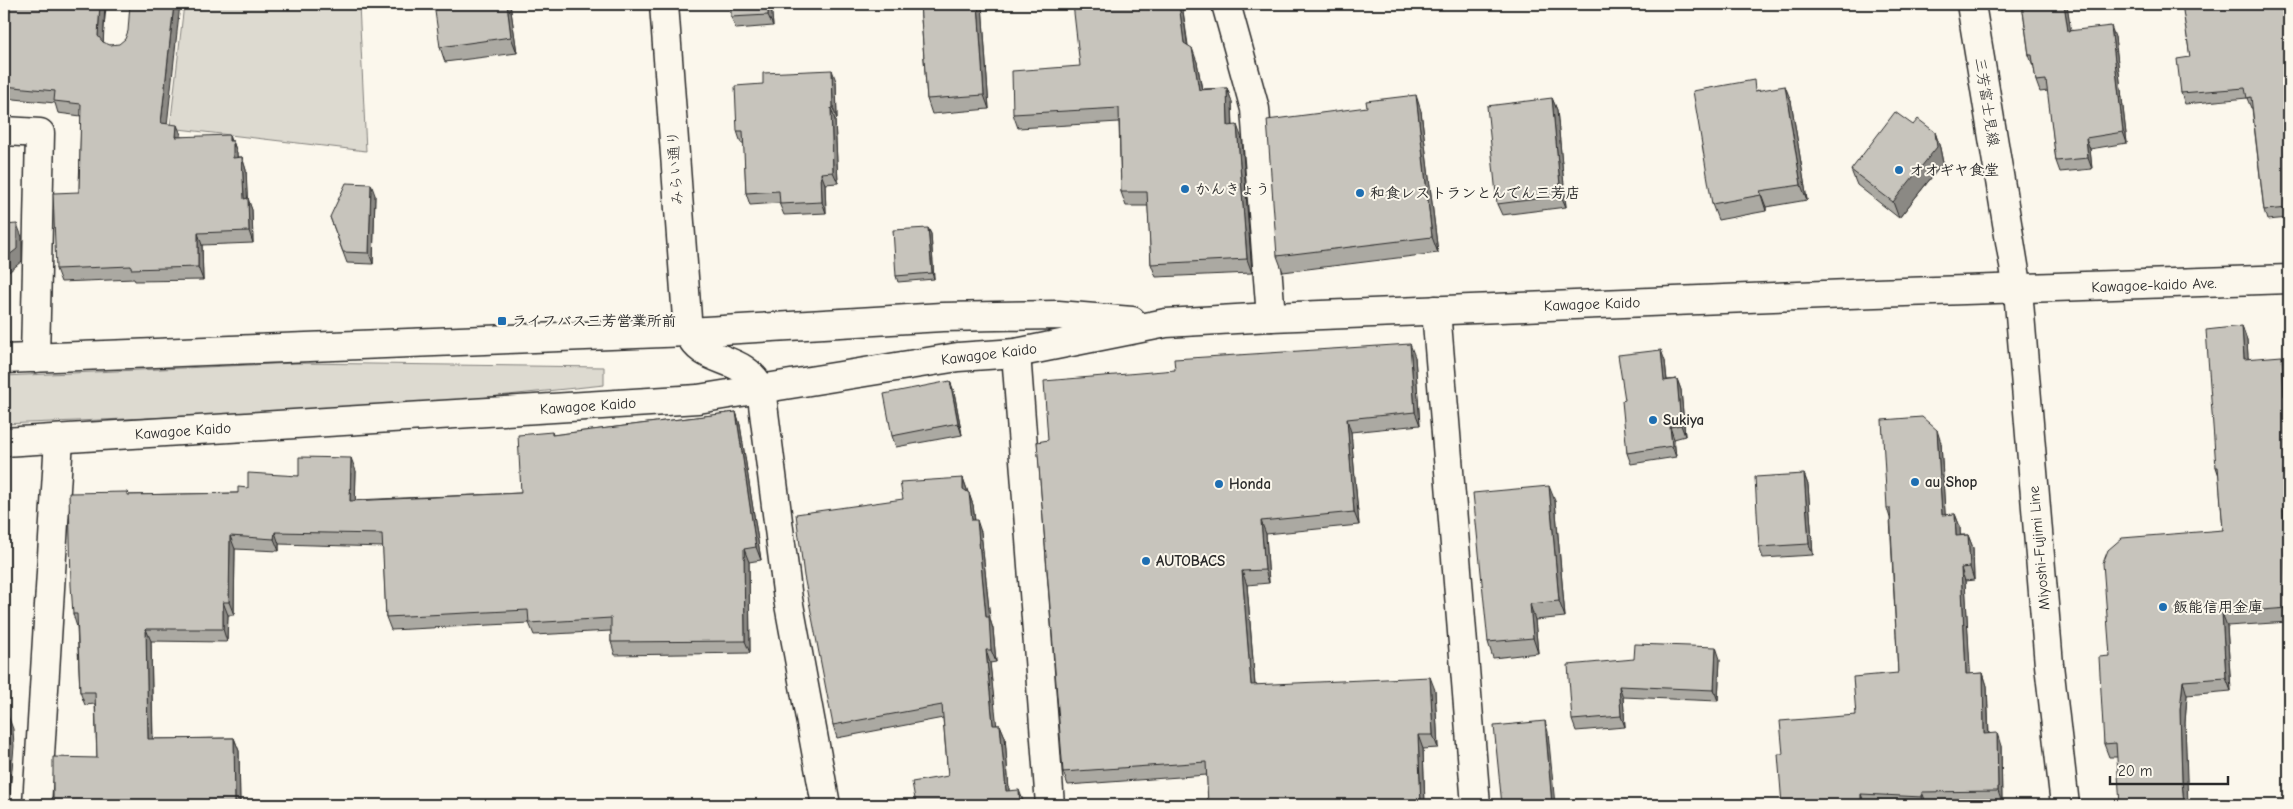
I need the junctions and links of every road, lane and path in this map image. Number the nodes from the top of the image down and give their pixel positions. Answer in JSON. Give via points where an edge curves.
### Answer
{"nodes":[{"id":1,"x":121,"y":4,"type":"edge"},
{"id":2,"x":664,"y":4,"type":"edge"},
{"id":3,"x":1226,"y":4,"type":"edge"},
{"id":4,"x":1971,"y":4,"type":"edge"},
{"id":5,"x":117,"y":42,"type":"edge"},
{"id":6,"x":4,"y":131,"type":"edge"},
{"id":7,"x":2289,"y":280,"type":"edge"},
{"id":8,"x":2018,"y":290,"type":"junction"},
{"id":9,"x":1436,"y":310,"type":"junction"},
{"id":10,"x":1271,"y":317,"type":"junction"},
{"id":11,"x":1166,"y":323,"type":"junction"},
{"id":12,"x":688,"y":332,"type":"junction"},
{"id":13,"x":1016,"y":353,"type":"junction"},
{"id":14,"x":34,"y":358,"type":"junction"},
{"id":15,"x":4,"y":359,"type":"edge"},
{"id":16,"x":761,"y":389,"type":"junction"},
{"id":17,"x":59,"y":439,"type":"junction"},
{"id":18,"x":4,"y":442,"type":"edge"},
{"id":19,"x":37,"y":805,"type":"edge"},
{"id":20,"x":826,"y":805,"type":"edge"},
{"id":21,"x":1050,"y":805,"type":"edge"},
{"id":22,"x":1476,"y":805,"type":"edge"},
{"id":23,"x":2065,"y":805,"type":"edge"}],
"edges":[{"from":1,"to":5,"type":"main road"},
{"from":2,"to":12,"type":"main road","name":"みらい通り"},
{"from":3,"to":10,"type":"main road","via":[[1255,109]]},
{"from":4,"to":8,"type":"main road","name":"三芳富士見線"},
{"from":6,"to":14,"type":"main road","via":[[40,133]]},
{"from":7,"to":8,"type":"main road","name":"Kawagoe-kaido Ave."},
{"from":8,"to":9,"type":"main road","name":"Kawagoe Kaido","via":[[1875,292]]},
{"from":8,"to":23,"type":"main road","name":"Miyoshi-Fujimi Line","via":[[2049,665]]},
{"from":9,"to":10,"type":"main road","name":"Kawagoe Kaido"},
{"from":9,"to":22,"type":"main road"},
{"from":10,"to":11,"type":"main road","name":"Kawagoe Kaido"},
{"from":11,"to":12,"type":"main road","name":"Kawagoe Kaido","via":[[1058,315],[942,317]]},
{"from":11,"to":13,"type":"main road","name":"Kawagoe Kaido"},
{"from":12,"to":14,"type":"main road","name":"Kawagoe Kaido"},
{"from":12,"to":16,"type":"main road","via":[[694,344],[704,352],[743,367],[755,377]]},
{"from":13,"to":16,"type":"main road","name":"Kawagoe Kaido","via":[[958,358]]},
{"from":13,"to":21,"type":"main road"},
{"from":14,"to":15,"type":"main road","name":"Kawagoe Kaido"},
{"from":16,"to":17,"type":"main road","name":"Kawagoe Kaido","via":[[698,399]]},
{"from":16,"to":20,"type":"main road","via":[[788,599]]},
{"from":17,"to":18,"type":"main road","name":"Kawagoe Kaido"},
{"from":17,"to":19,"type":"main road"}]}
